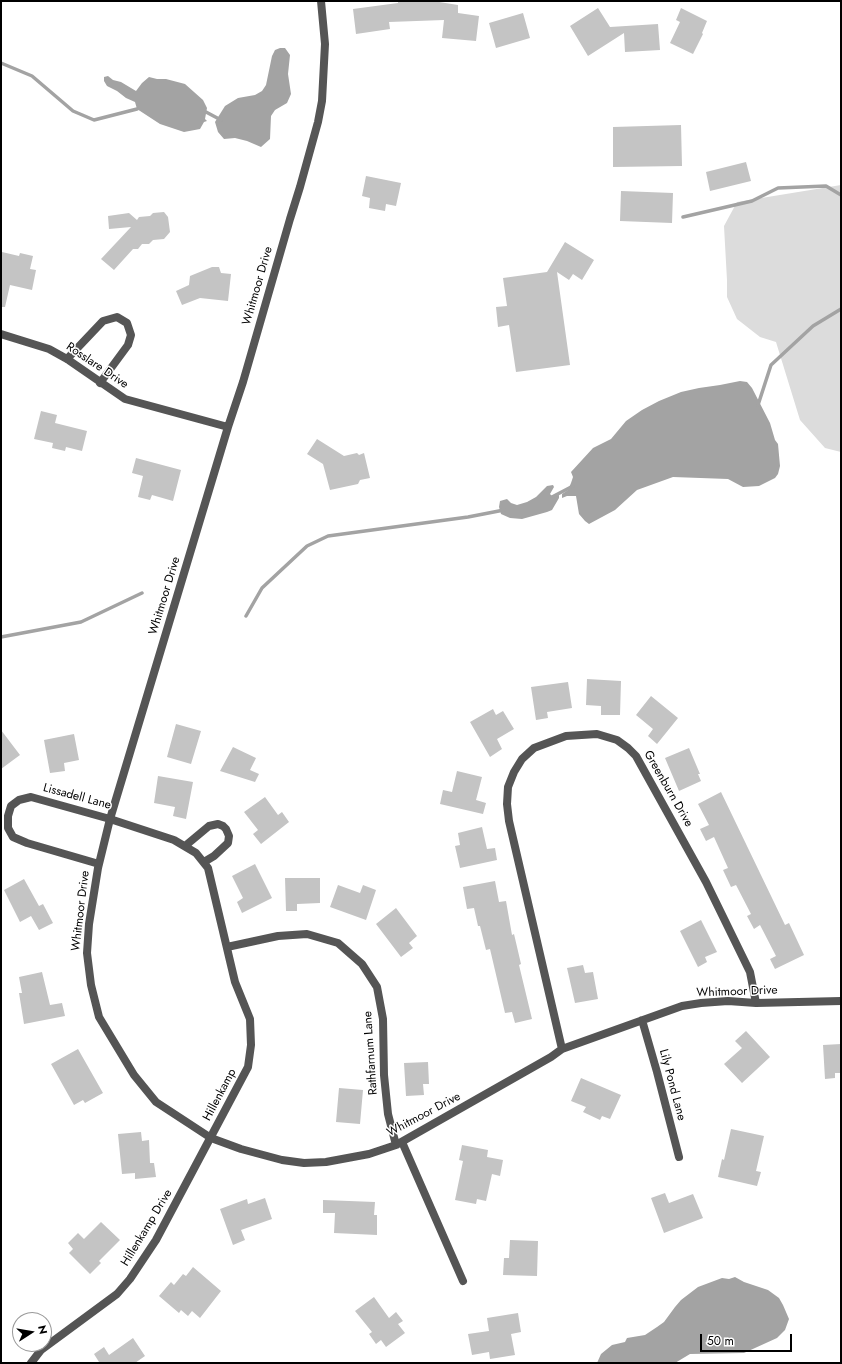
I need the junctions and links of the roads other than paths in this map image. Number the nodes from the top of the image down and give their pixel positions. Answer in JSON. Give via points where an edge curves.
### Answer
{"nodes":[{"id":1,"x":321,"y":1,"type":"edge"},
{"id":2,"x":1,"y":334,"type":"edge"},
{"id":3,"x":67,"y":359,"type":"junction"},
{"id":4,"x":100,"y":383,"type":"junction"},
{"id":5,"x":228,"y":427,"type":"junction"},
{"id":6,"x":110,"y":818,"type":"junction"},
{"id":7,"x":185,"y":846,"type":"junction"},
{"id":8,"x":204,"y":862,"type":"junction"},
{"id":9,"x":99,"y":864,"type":"junction"},
{"id":10,"x":227,"y":947,"type":"junction"},
{"id":11,"x":841,"y":1001,"type":"edge"},
{"id":12,"x":756,"y":1003,"type":"junction"},
{"id":13,"x":642,"y":1020,"type":"junction"},
{"id":14,"x":562,"y":1049,"type":"junction"},
{"id":15,"x":211,"y":1138,"type":"junction"},
{"id":16,"x":399,"y":1144,"type":"junction"},
{"id":17,"x":679,"y":1157,"type":"dead end"},
{"id":18,"x":463,"y":1281,"type":"dead end"},
{"id":19,"x":31,"y":1363,"type":"edge"}],
"edges":[{"from":1,"to":5,"type":"street","name":"Whitmoor Drive","via":[[325,44],[322,101],[318,122]]},
{"from":2,"to":3,"type":"street","name":"Rosslare Drive","via":[[49,349]]},
{"from":3,"to":4,"type":"street","name":"Rosslare Drive"},
{"from":3,"to":4,"type":"street","via":[[103,321],[117,318],[127,323],[131,335],[128,345]]},
{"from":4,"to":5,"type":"street","name":"Rosslare Drive","via":[[125,399]]},
{"from":5,"to":6,"type":"street","name":"Whitmoor Drive"},
{"from":6,"to":7,"type":"street","name":"Lissadell Lane"},
{"from":6,"to":9,"type":"street","name":"Whitmoor Drive"},
{"from":6,"to":9,"type":"street","name":"Lissadell Lane","via":[[31,797],[19,800],[11,806],[8,816],[8,828],[13,837],[27,844]]},
{"from":7,"to":8,"type":"street","name":"Lissadell Lane"},
{"from":7,"to":8,"type":"street","via":[[209,826],[223,826],[230,836],[228,843]]},
{"from":8,"to":10,"type":"street","name":"Lissadell Lane","via":[[208,868]]},
{"from":9,"to":15,"type":"street","name":"Whitmoor Drive","via":[[87,953],[99,1017],[134,1075],[156,1102]]},
{"from":10,"to":15,"type":"street","name":"Hillenkamp","via":[[235,982],[250,1020],[251,1045],[248,1067]]},
{"from":10,"to":16,"type":"street","name":"Rathfarnum Lane","via":[[278,936],[307,934],[338,943],[362,964],[377,988],[382,1013],[388,1114]]},
{"from":11,"to":12,"type":"street","name":"Whitmoor Drive"},
{"from":12,"to":13,"type":"street","name":"Whitmoor Drive","via":[[701,1003],[682,1006]]},
{"from":12,"to":14,"type":"street","name":"Greenburn Drive","via":[[750,972],[706,882],[636,756],[617,740],[597,734],[566,736],[534,748],[522,759],[508,787],[507,804]]},
{"from":13,"to":14,"type":"street","name":"Whitmoor Drive"},
{"from":13,"to":17,"type":"street","name":"Lily Pond Lane"},
{"from":14,"to":16,"type":"street","name":"Whitmoor Drive"},
{"from":15,"to":16,"type":"street","name":"Whitmoor Drive","via":[[241,1149],[304,1163],[326,1162],[369,1154]]},
{"from":15,"to":19,"type":"street","name":"Hillenkamp Drive","via":[[156,1240],[130,1279],[113,1298],[41,1350]]},
{"from":16,"to":18,"type":"street","name":"Rathfarnum Lane"}]}
